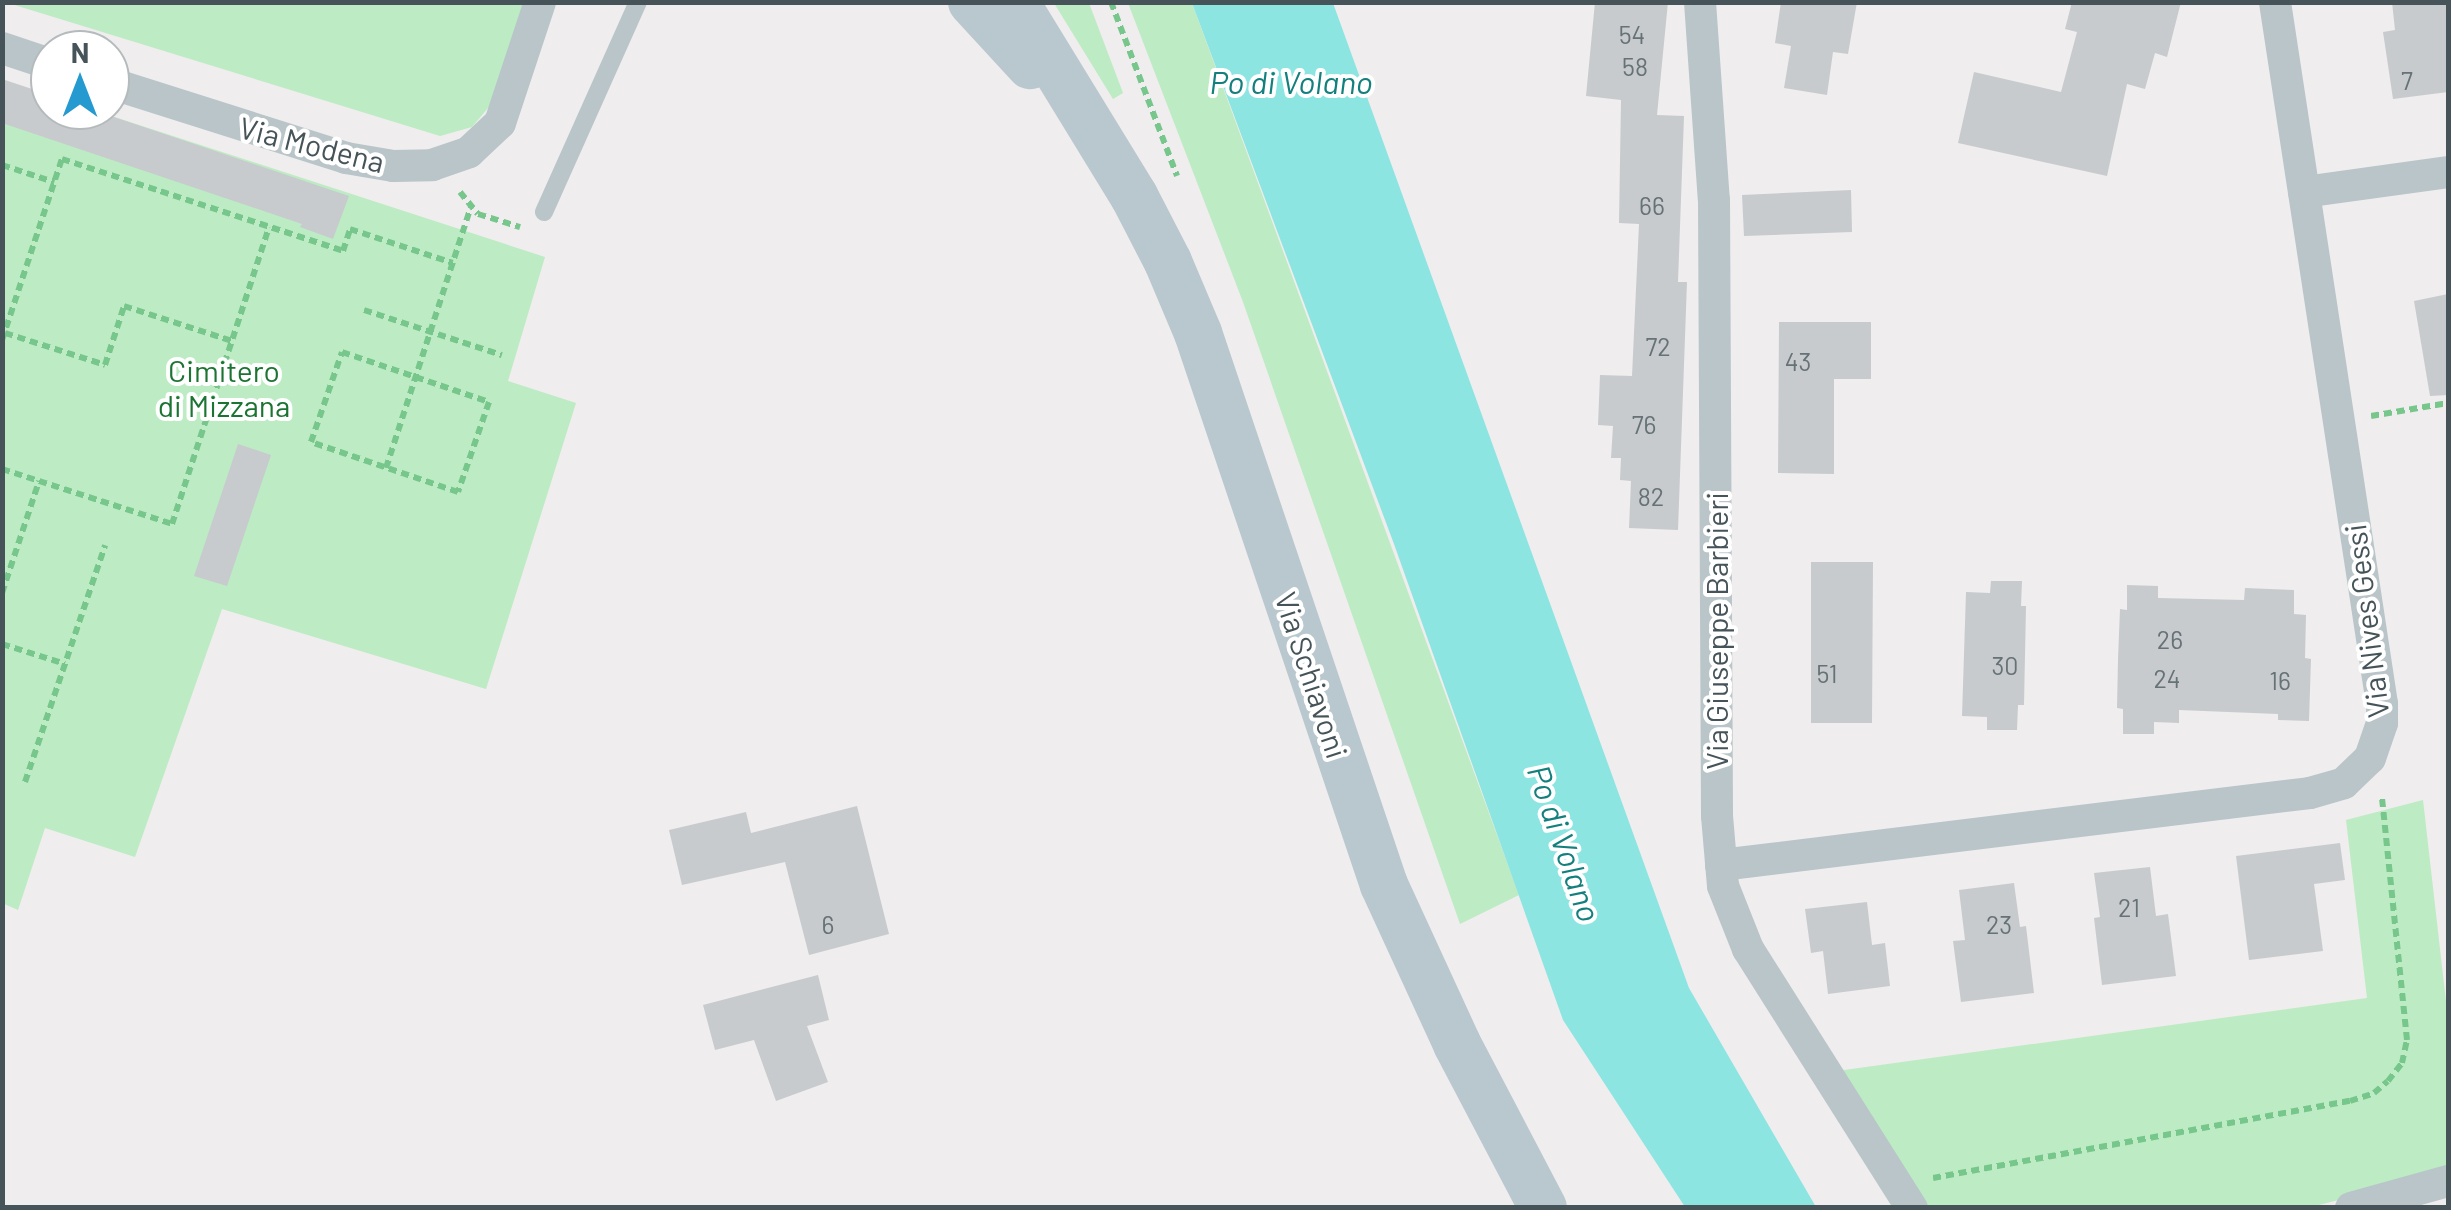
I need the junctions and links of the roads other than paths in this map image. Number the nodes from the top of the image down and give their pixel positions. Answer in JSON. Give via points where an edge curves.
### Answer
{"nodes":[{"id":1,"x":540,"y":2,"type":"edge"},
{"id":2,"x":638,"y":2,"type":"edge"},
{"id":3,"x":972,"y":2,"type":"edge"},
{"id":4,"x":1016,"y":2,"type":"edge"},
{"id":5,"x":1700,"y":2,"type":"edge"},
{"id":6,"x":2275,"y":2,"type":"edge"},
{"id":7,"x":2,"y":48,"type":"edge"},
{"id":8,"x":30,"y":57,"type":"edge"},
{"id":9,"x":130,"y":90,"type":"edge"},
{"id":10,"x":1096,"y":138,"type":"junction"},
{"id":11,"x":2448,"y":172,"type":"edge"},
{"id":12,"x":2304,"y":192,"type":"junction"},
{"id":13,"x":544,"y":212,"type":"road end"},
{"id":14,"x":1721,"y":865,"type":"junction"},
{"id":15,"x":2448,"y":1181,"type":"edge"},
{"id":16,"x":1904,"y":1196,"type":"edge"},
{"id":17,"x":1543,"y":1208,"type":"edge"},
{"id":18,"x":2350,"y":1208,"type":"edge"}],
"edges":[{"from":1,"to":9,"type":"street","name":"Via Modena","via":[[500,123],[470,152],[444,161],[404,166],[346,158]]},
{"from":2,"to":13,"type":"lane"},
{"from":3,"to":10,"type":"main road","name":"Via Schiavoni"},
{"from":4,"to":10,"type":"main road","name":"Via Schiavoni"},
{"from":5,"to":14,"type":"street","name":"Via Giuseppe Barbieri","via":[[1714,200]]},
{"from":6,"to":12,"type":"street","name":"Via Nives Gessi"},
{"from":7,"to":8,"type":"street"},
{"from":10,"to":17,"type":"main road","name":"Via Schiavoni","via":[[1150,227],[1198,334],[1392,902]]},
{"from":11,"to":12,"type":"street"},
{"from":12,"to":14,"type":"street","name":"Via Nives Gessi","via":[[2382,704],[2376,743],[2358,772],[2310,793]]},
{"from":14,"to":16,"type":"street","name":"Via Giuseppe Barbieri","via":[[1748,949]]},
{"from":15,"to":18,"type":"street"}]}
